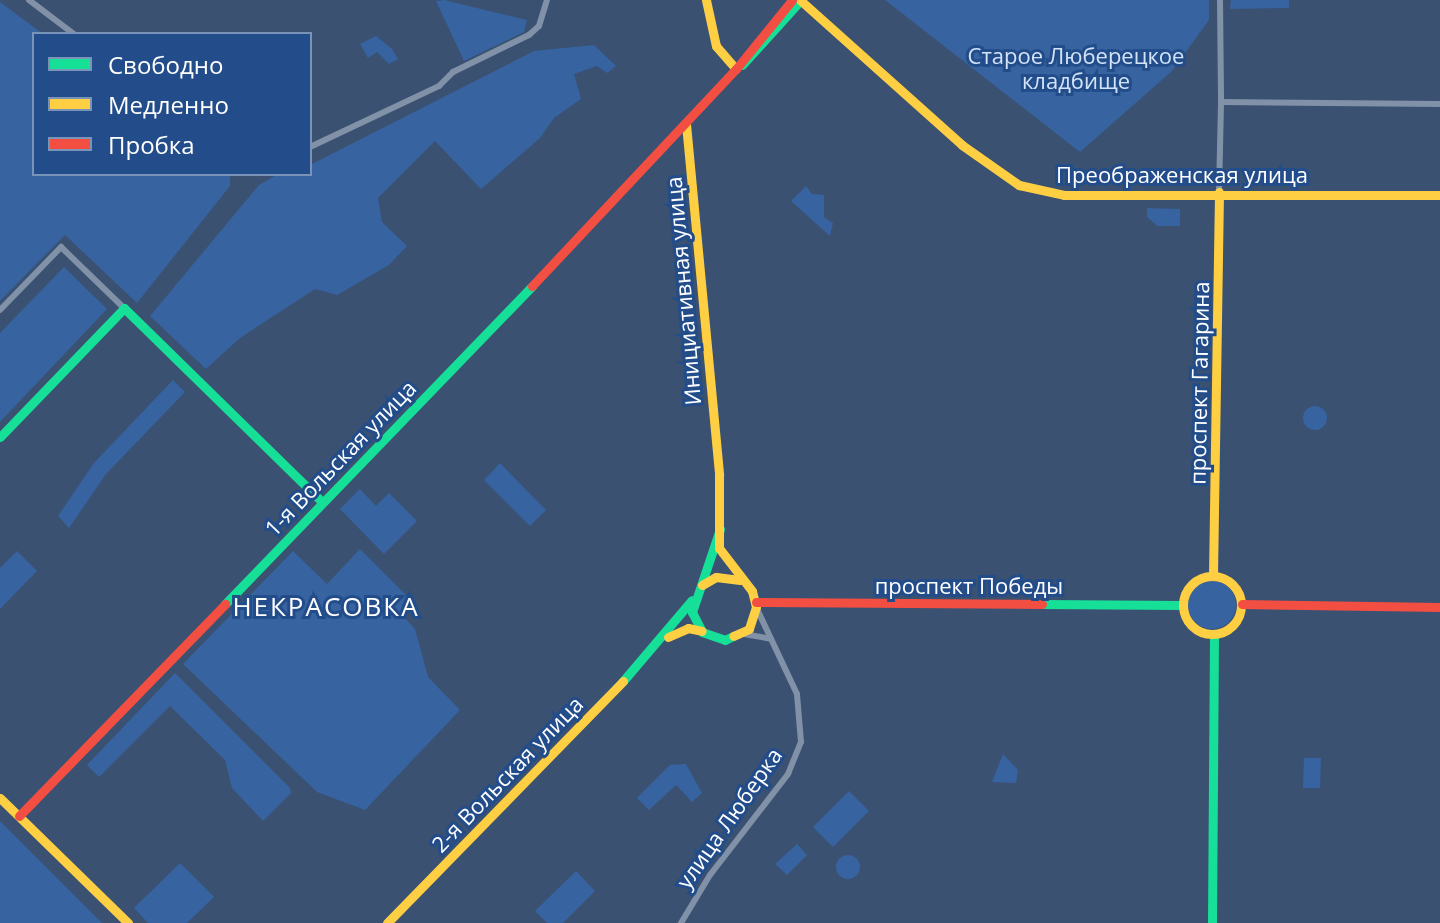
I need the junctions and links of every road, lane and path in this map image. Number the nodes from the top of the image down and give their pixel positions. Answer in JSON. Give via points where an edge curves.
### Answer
{"nodes":[{"id":1,"x":29,"y":0,"type":"edge"},
{"id":2,"x":547,"y":0,"type":"edge"},
{"id":3,"x":706,"y":0,"type":"edge"},
{"id":4,"x":792,"y":0,"type":"edge"},
{"id":5,"x":801,"y":0,"type":"edge"},
{"id":6,"x":1220,"y":0,"type":"edge"},
{"id":7,"x":71,"y":32,"type":"edge"},
{"id":8,"x":736,"y":69,"type":"junction"},
{"id":9,"x":1221,"y":102,"type":"junction"},
{"id":10,"x":1440,"y":104,"type":"edge"},
{"id":11,"x":686,"y":124,"type":"junction"},
{"id":12,"x":312,"y":146,"type":"edge"},
{"id":13,"x":1219,"y":192,"type":"junction"},
{"id":14,"x":1440,"y":195,"type":"edge"},
{"id":15,"x":124,"y":308,"type":"junction"},
{"id":16,"x":0,"y":310,"type":"edge"},
{"id":17,"x":0,"y":437,"type":"edge"},
{"id":18,"x":322,"y":502,"type":"junction"},
{"id":19,"x":720,"y":529,"type":"junction"},
{"id":20,"x":1213,"y":575,"type":"junction"},
{"id":21,"x":747,"y":585,"type":"junction"},
{"id":22,"x":697,"y":592,"type":"junction"},
{"id":23,"x":1242,"y":604,"type":"junction"},
{"id":24,"x":756,"y":605,"type":"junction"},
{"id":25,"x":1182,"y":605,"type":"junction"},
{"id":26,"x":1440,"y":607,"type":"edge"},
{"id":27,"x":702,"y":632,"type":"junction"},
{"id":28,"x":742,"y":634,"type":"junction"},
{"id":29,"x":1214,"y":634,"type":"junction"},
{"id":30,"x":774,"y":641,"type":"junction"},
{"id":31,"x":653,"y":650,"type":"junction"},
{"id":32,"x":0,"y":798,"type":"edge"},
{"id":33,"x":19,"y":816,"type":"junction"},
{"id":34,"x":128,"y":923,"type":"edge"},
{"id":35,"x":387,"y":923,"type":"edge"},
{"id":36,"x":681,"y":923,"type":"edge"},
{"id":37,"x":1212,"y":923,"type":"edge"}],
"edges":[{"from":1,"to":7,"type":"street"},
{"from":2,"to":12,"type":"street","via":[[539,26],[529,35],[453,72],[439,86]]},
{"from":3,"to":8,"type":"street","via":[[716,46]]},
{"from":4,"to":8,"type":"street"},
{"from":5,"to":8,"type":"street"},
{"from":5,"to":13,"type":"street","name":"Преображенская улица","via":[[962,145],[1019,185],[1064,195]]},
{"from":6,"to":9,"type":"street"},
{"from":8,"to":11,"type":"street"},
{"from":9,"to":10,"type":"street"},
{"from":9,"to":13,"type":"street"},
{"from":11,"to":18,"type":"street","name":"1-я Вольская улица"},
{"from":11,"to":19,"type":"street","name":"Инициативная улица"},
{"from":13,"to":14,"type":"street","name":"Преображенская улица"},
{"from":13,"to":20,"type":"street","name":"проспект Гагарина"},
{"from":15,"to":16,"type":"street","via":[[61,247]]},
{"from":15,"to":17,"type":"street"},
{"from":15,"to":18,"type":"street"},
{"from":18,"to":33,"type":"street","name":"1-я Вольская улица"},
{"from":19,"to":21,"type":"street","name":"Инициативная улица","via":[[721,554]]},
{"from":19,"to":22,"type":"street","name":"Инициативная улица"},
{"from":20,"to":23,"type":"street","via":[[1236,587]]},
{"from":20,"to":25,"type":"street","via":[[1191,583]]},
{"from":21,"to":22,"type":"street","via":[[725,576]]},
{"from":21,"to":24,"type":"street","name":"Инициативная улица"},
{"from":22,"to":27,"type":"street","via":[[692,612]]},
{"from":22,"to":31,"type":"street","name":"2-я Вольская улица"},
{"from":23,"to":26,"type":"street"},
{"from":23,"to":29,"type":"street","via":[[1237,621]]},
{"from":24,"to":25,"type":"street","name":"проспект Победы"},
{"from":24,"to":28,"type":"street","via":[[753,623]]},
{"from":24,"to":30,"type":"street","name":"улица Люберка"},
{"from":25,"to":29,"type":"street","via":[[1188,623]]},
{"from":27,"to":28,"type":"street","via":[[725,640]]},
{"from":27,"to":31,"type":"street","name":"2-я Вольская улица","via":[[682,629]]},
{"from":28,"to":30,"type":"street","via":[[757,632]]},
{"from":29,"to":37,"type":"street"},
{"from":30,"to":36,"type":"street","name":"улица Люберка","via":[[801,708],[795,759]]},
{"from":31,"to":35,"type":"street","name":"2-я Вольская улица"},
{"from":32,"to":33,"type":"street"},
{"from":33,"to":34,"type":"street"}]}
